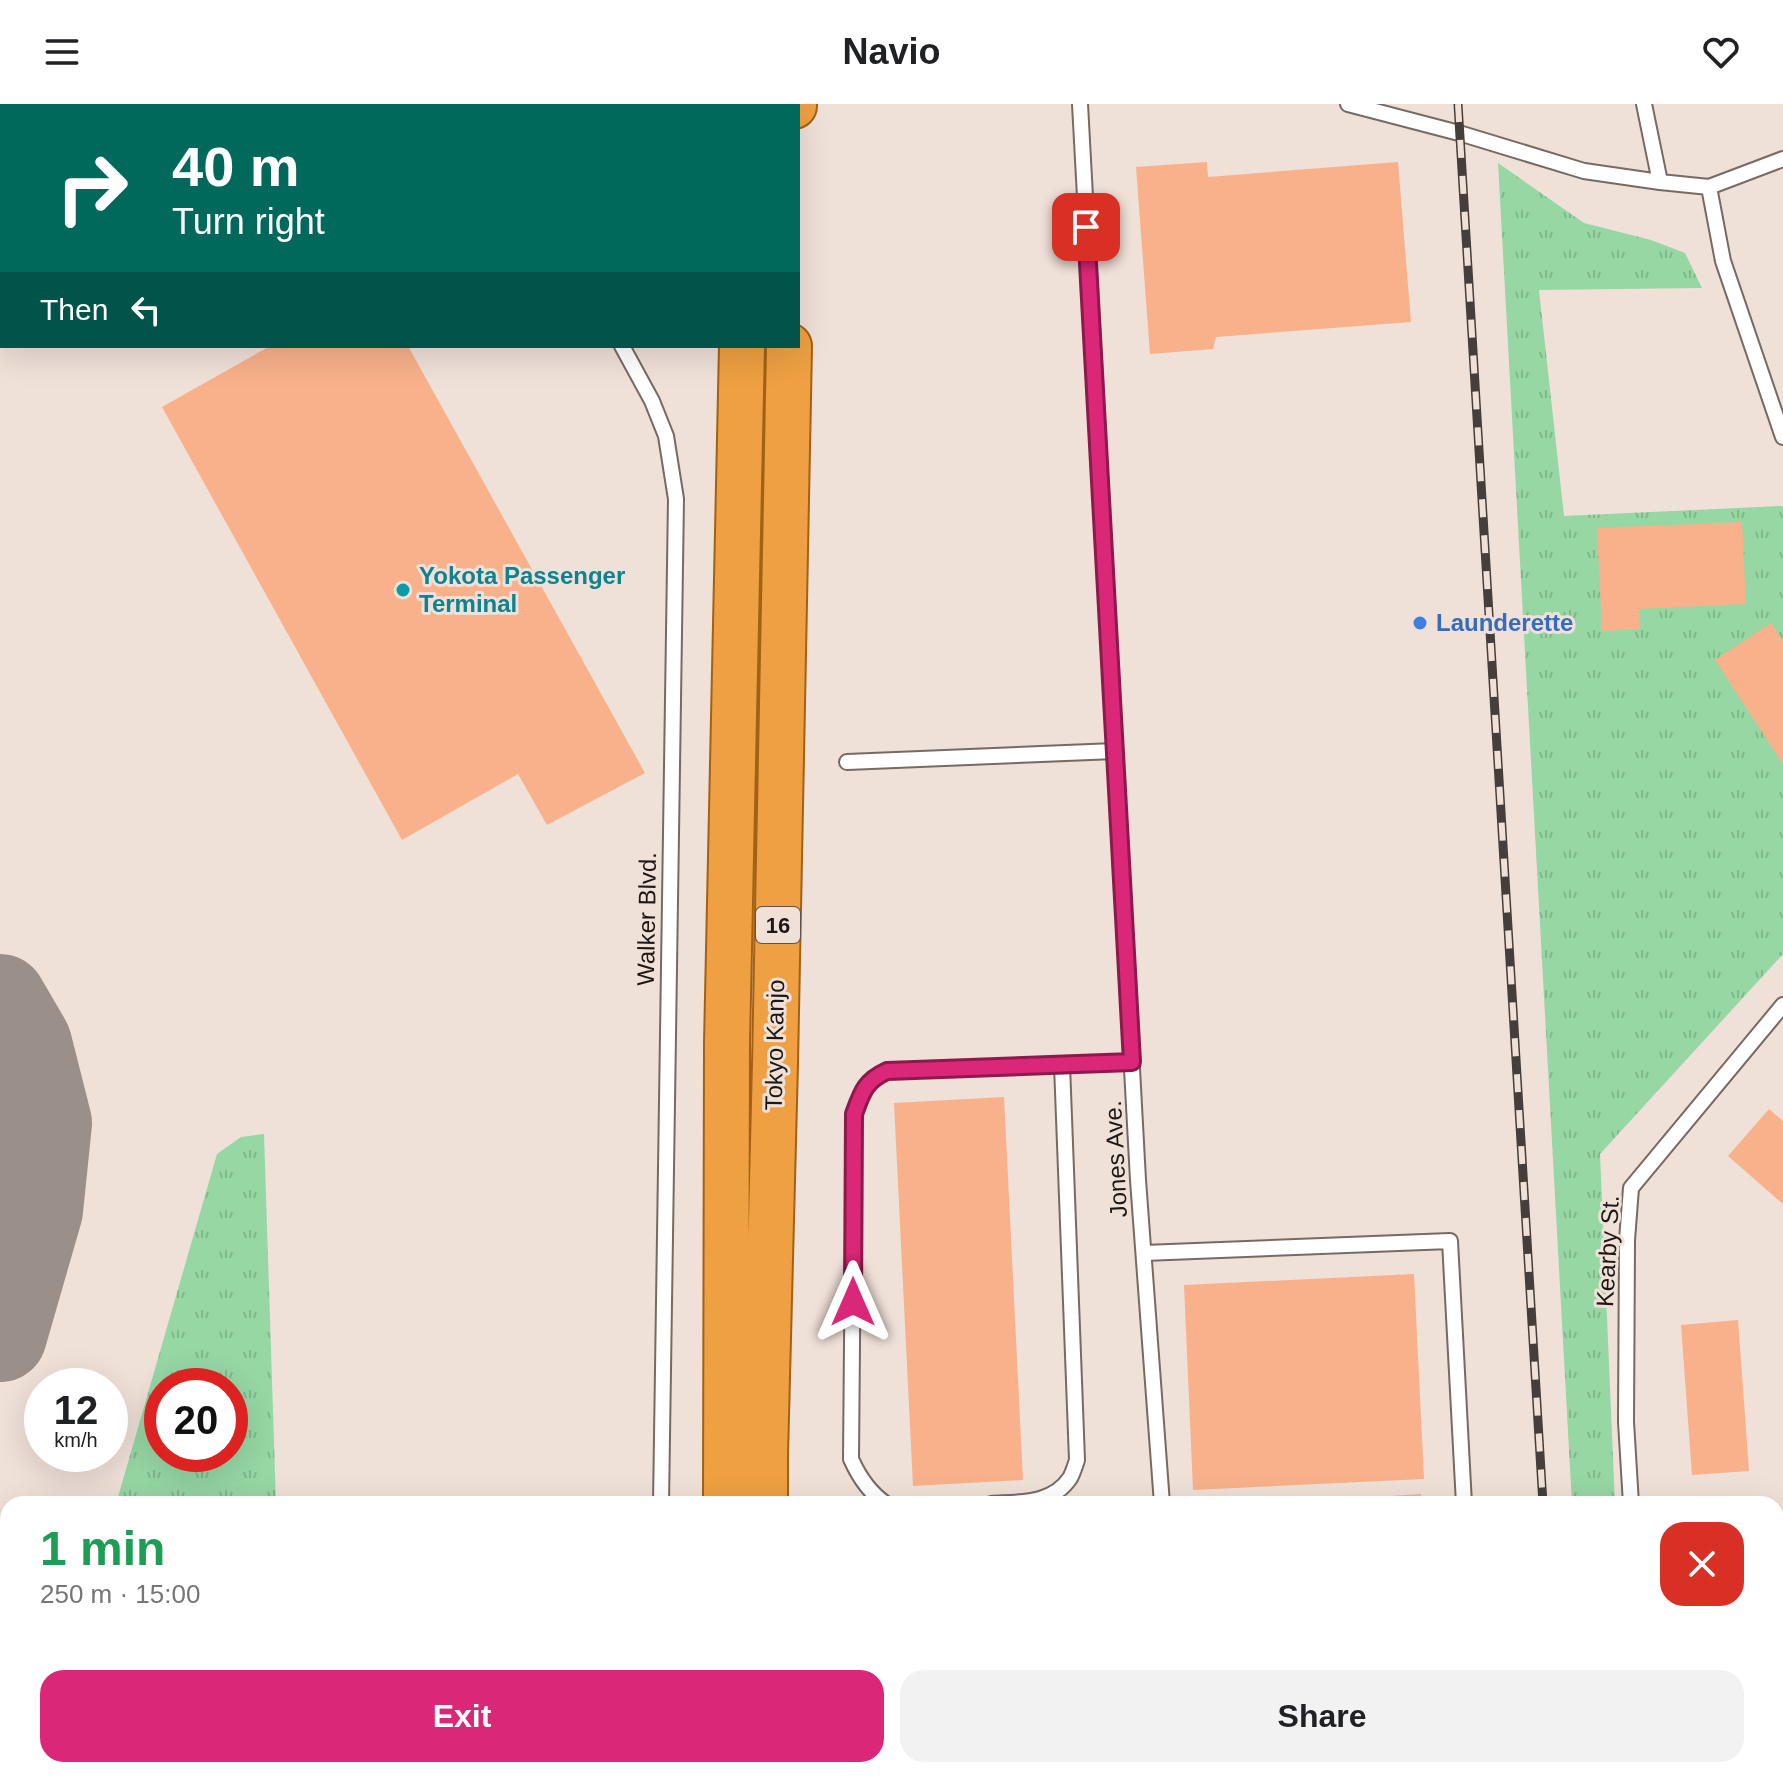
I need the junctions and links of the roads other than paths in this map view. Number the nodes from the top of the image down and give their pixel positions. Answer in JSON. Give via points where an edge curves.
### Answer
{"nodes":[{"id":1,"x":1080,"y":104,"type":"edge"},
{"id":2,"x":1348,"y":104,"type":"edge"},
{"id":3,"x":1644,"y":104,"type":"edge"},
{"id":4,"x":1783,"y":159,"type":"edge"},
{"id":5,"x":1660,"y":182,"type":"junction"},
{"id":6,"x":1709,"y":187,"type":"junction"},
{"id":7,"x":623,"y":348,"type":"edge"},
{"id":8,"x":742,"y":348,"type":"edge"},
{"id":9,"x":789,"y":348,"type":"edge"},
{"id":10,"x":1783,"y":437,"type":"edge"},
{"id":11,"x":1115,"y":751,"type":"junction"},
{"id":12,"x":847,"y":762,"type":"dead end"},
{"id":13,"x":1783,"y":1005,"type":"edge"},
{"id":14,"x":1132,"y":1062,"type":"junction"},
{"id":15,"x":1062,"y":1065,"type":"junction"},
{"id":16,"x":1144,"y":1253,"type":"junction"},
{"id":17,"x":661,"y":1496,"type":"edge"},
{"id":18,"x":726,"y":1496,"type":"edge"},
{"id":19,"x":765,"y":1496,"type":"edge"},
{"id":20,"x":877,"y":1496,"type":"edge"},
{"id":21,"x":1050,"y":1496,"type":"edge"},
{"id":22,"x":1161,"y":1496,"type":"edge"},
{"id":23,"x":1464,"y":1496,"type":"edge"},
{"id":24,"x":1631,"y":1496,"type":"edge"}],
"edges":[{"from":1,"to":11,"type":"lane","name":"Jones Ave."},
{"from":2,"to":5,"type":"lane","via":[[1584,171]]},
{"from":3,"to":5,"type":"lane"},
{"from":4,"to":6,"type":"lane"},
{"from":5,"to":6,"type":"lane"},
{"from":6,"to":10,"type":"lane","via":[[1723,261]]},
{"from":7,"to":17,"type":"lane","name":"Walker Blvd.","via":[[666,436],[676,499]]},
{"from":8,"to":18,"type":"highway","name":"Tokyo Kanjo","number":"16","via":[[727,1043]]},
{"from":9,"to":19,"type":"highway","name":"Tokyo Kanjo","number":"16"},
{"from":11,"to":12,"type":"lane"},
{"from":11,"to":14,"type":"lane","name":"Jones Ave."},
{"from":13,"to":24,"type":"lane","name":"Kearby St.","via":[[1631,1188],[1626,1422]]},
{"from":14,"to":15,"type":"lane"},
{"from":14,"to":16,"type":"lane","name":"Jones Ave."},
{"from":15,"to":20,"type":"lane","via":[[887,1071],[871,1078],[862,1092],[854,1114],[851,1459]]},
{"from":15,"to":21,"type":"lane","via":[[1077,1460],[1070,1478]]},
{"from":16,"to":22,"type":"lane","name":"Jones Ave."},
{"from":16,"to":23,"type":"lane","via":[[1450,1241]]}]}
